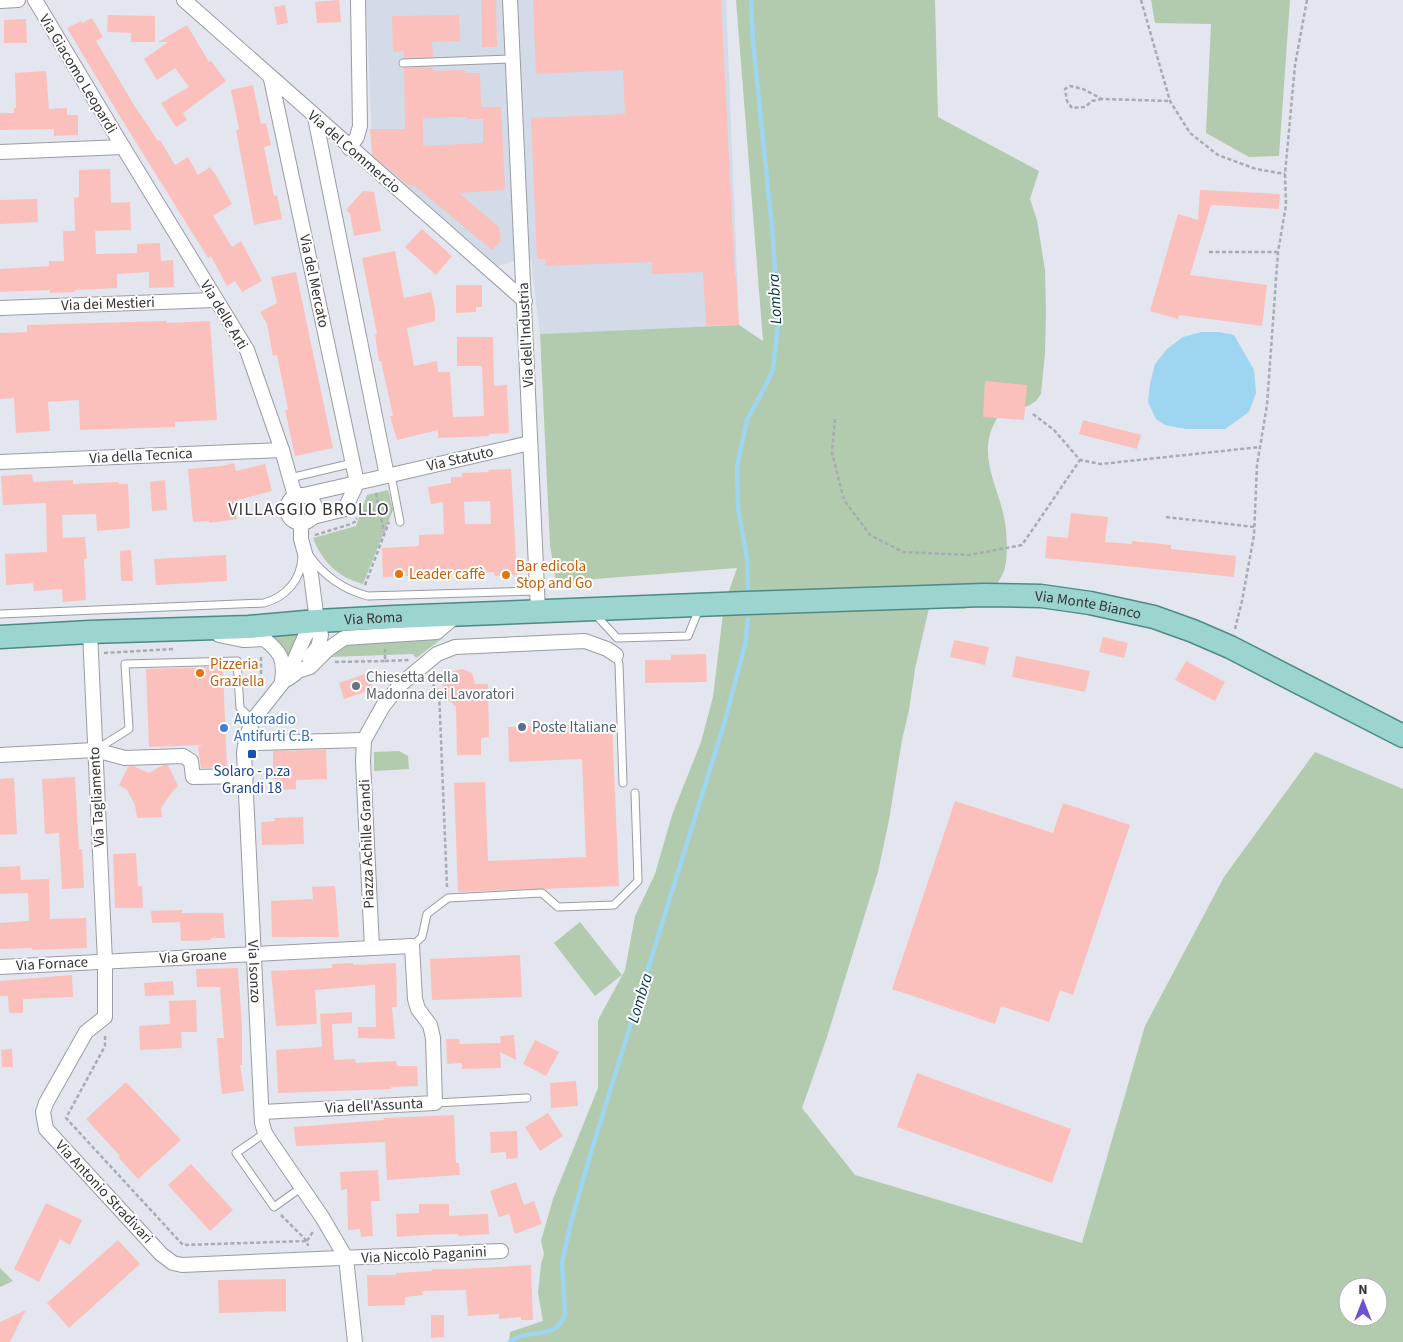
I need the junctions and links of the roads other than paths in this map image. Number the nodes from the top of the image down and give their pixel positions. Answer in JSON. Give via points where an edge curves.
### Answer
{"nodes":[{"id":1,"x":18,"y":0,"type":"edge"},
{"id":2,"x":35,"y":0,"type":"edge"},
{"id":3,"x":185,"y":0,"type":"edge"},
{"id":4,"x":358,"y":0,"type":"edge"},
{"id":5,"x":510,"y":0,"type":"edge"},
{"id":6,"x":0,"y":1,"type":"edge"},
{"id":7,"x":513,"y":59,"type":"junction"},
{"id":8,"x":403,"y":63,"type":"dead end"},
{"id":9,"x":272,"y":79,"type":"junction"},
{"id":10,"x":315,"y":117,"type":"junction"},
{"id":11,"x":123,"y":147,"type":"junction"},
{"id":12,"x":349,"y":148,"type":"junction"},
{"id":13,"x":0,"y":152,"type":"edge"},
{"id":14,"x":215,"y":300,"type":"junction"},
{"id":15,"x":524,"y":302,"type":"junction"},
{"id":16,"x":0,"y":308,"type":"edge"},
{"id":17,"x":530,"y":443,"type":"junction"},
{"id":18,"x":282,"y":450,"type":"junction"},
{"id":19,"x":0,"y":462,"type":"edge"},
{"id":20,"x":353,"y":463,"type":"junction"},
{"id":21,"x":389,"y":476,"type":"junction"},
{"id":22,"x":290,"y":478,"type":"junction"},
{"id":23,"x":357,"y":483,"type":"junction"},
{"id":24,"x":300,"y":496,"type":"junction"},
{"id":25,"x":307,"y":520,"type":"junction"},
{"id":26,"x":400,"y":522,"type":"dead end"},
{"id":27,"x":307,"y":542,"type":"junction"},
{"id":28,"x":538,"y":601,"type":"junction"},
{"id":29,"x":746,"y":603,"type":"joint"},
{"id":30,"x":0,"y":614,"type":"edge"},
{"id":31,"x":457,"y":615,"type":"junction"},
{"id":32,"x":317,"y":621,"type":"junction"},
{"id":33,"x":194,"y":629,"type":"junction"},
{"id":34,"x":0,"y":636,"type":"edge"},
{"id":35,"x":90,"y":641,"type":"junction"},
{"id":36,"x":616,"y":655,"type":"joint"},
{"id":37,"x":287,"y":678,"type":"junction"},
{"id":38,"x":253,"y":720,"type":"junction"},
{"id":39,"x":1403,"y":736,"type":"edge"},
{"id":40,"x":246,"y":738,"type":"junction"},
{"id":41,"x":364,"y":740,"type":"junction"},
{"id":42,"x":95,"y":750,"type":"junction"},
{"id":43,"x":0,"y":755,"type":"edge"},
{"id":44,"x":246,"y":776,"type":"junction"},
{"id":45,"x":623,"y":783,"type":"dead end"},
{"id":46,"x":635,"y":794,"type":"dead end"},
{"id":47,"x":412,"y":946,"type":"junction"},
{"id":48,"x":372,"y":948,"type":"junction"},
{"id":49,"x":255,"y":954,"type":"junction"},
{"id":50,"x":104,"y":962,"type":"junction"},
{"id":51,"x":0,"y":967,"type":"edge"},
{"id":52,"x":527,"y":1098,"type":"dead end"},
{"id":53,"x":435,"y":1103,"type":"junction"},
{"id":54,"x":262,"y":1112,"type":"junction"},
{"id":55,"x":265,"y":1133,"type":"junction"},
{"id":56,"x":302,"y":1187,"type":"junction"},
{"id":57,"x":501,"y":1251,"type":"dead end"},
{"id":58,"x":343,"y":1252,"type":"junction"},
{"id":59,"x":355,"y":1342,"type":"edge"}],
"edges":[{"from":1,"to":6,"type":"street"},
{"from":2,"to":11,"type":"street","name":"Via Giacomo Leopardi"},
{"from":3,"to":9,"type":"street","name":"Via del Commercio"},
{"from":4,"to":12,"type":"street","via":[[360,126]]},
{"from":5,"to":7,"type":"street","name":"Via dell'Industria"},
{"from":7,"to":8,"type":"lane"},
{"from":7,"to":15,"type":"street","name":"Via dell'Industria"},
{"from":9,"to":10,"type":"street","name":"Via del Commercio"},
{"from":9,"to":20,"type":"street","name":"Via del Mercato"},
{"from":10,"to":12,"type":"street","name":"Via del Commercio"},
{"from":10,"to":21,"type":"street"},
{"from":11,"to":13,"type":"street"},
{"from":11,"to":14,"type":"street","name":"Via delle Arti"},
{"from":12,"to":15,"type":"street","name":"Via del Commercio"},
{"from":14,"to":16,"type":"street","name":"Via dei Mestieri"},
{"from":14,"to":18,"type":"street","name":"Via delle Arti","via":[[247,350]]},
{"from":15,"to":17,"type":"street","name":"Via dell'Industria"},
{"from":17,"to":21,"type":"street","name":"Via Statuto"},
{"from":17,"to":28,"type":"street","name":"Via dell'Industria"},
{"from":18,"to":19,"type":"street","name":"Via della Tecnica"},
{"from":18,"to":22,"type":"street","name":"Via delle Arti"},
{"from":20,"to":22,"type":"lane"},
{"from":20,"to":23,"type":"street","name":"Via del Mercato"},
{"from":21,"to":23,"type":"street","name":"Via Statuto"},
{"from":21,"to":26,"type":"lane"},
{"from":22,"to":24,"type":"street","name":"Via delle Arti"},
{"from":23,"to":24,"type":"street","name":"Via Statuto"},
{"from":23,"to":25,"type":"street","via":[[345,508]]},
{"from":24,"to":25,"type":"street","via":[[309,497],[314,504],[315,512]]},
{"from":24,"to":25,"type":"street","via":[[289,503],[288,512],[293,520]]},
{"from":25,"to":27,"type":"street","via":[[301,539]]},
{"from":27,"to":28,"type":"lane","name":"Via Roma","via":[[314,562],[346,589],[368,596]]},
{"from":27,"to":30,"type":"lane","via":[[293,585],[274,600],[264,603]]},
{"from":27,"to":32,"type":"street"},
{"from":28,"to":29,"type":"main road","name":"Via Roma","via":[[591,610]]},
{"from":28,"to":31,"type":"main road","name":"Via Roma"},
{"from":29,"to":39,"type":"main road","name":"Via Monte Bianco","via":[[984,595],[1041,596],[1090,603],[1154,617],[1193,631]]},
{"from":31,"to":32,"type":"main road","name":"Via Roma"},
{"from":31,"to":37,"type":"street","name":"Via Isonzo","via":[[437,632],[344,638],[310,666]]},
{"from":32,"to":33,"type":"main road","name":"Via Roma"},
{"from":32,"to":37,"type":"street","name":"Via Isonzo","via":[[321,635],[318,647]]},
{"from":33,"to":35,"type":"main road","name":"Via Roma"},
{"from":33,"to":37,"type":"street","via":[[243,640],[264,639],[276,648]]},
{"from":34,"to":35,"type":"main road","name":"Via Roma"},
{"from":35,"to":42,"type":"street","name":"Via Tagliamento"},
{"from":36,"to":41,"type":"street","name":"Piazza Achille Grandi","via":[[585,641],[455,648],[437,654],[401,684],[383,706]]},
{"from":36,"to":45,"type":"lane","via":[[620,664]]},
{"from":37,"to":38,"type":"street","name":"Via Isonzo"},
{"from":38,"to":40,"type":"street","name":"Via Isonzo"},
{"from":38,"to":42,"type":"lane","via":[[240,708],[237,661],[125,664],[129,729]]},
{"from":40,"to":41,"type":"street","via":[[257,743]]},
{"from":40,"to":44,"type":"street","name":"Via Isonzo"},
{"from":41,"to":48,"type":"street","name":"Piazza Achille Grandi"},
{"from":42,"to":43,"type":"street"},
{"from":42,"to":44,"type":"street","via":[[125,758],[183,756],[191,761],[193,777]]},
{"from":42,"to":50,"type":"street","name":"Via Tagliamento"},
{"from":44,"to":49,"type":"street","name":"Via Isonzo"},
{"from":46,"to":47,"type":"lane","via":[[638,881],[614,905],[558,907],[542,893],[448,898],[426,914],[422,937]]},
{"from":47,"to":48,"type":"street"},
{"from":47,"to":53,"type":"street","name":"Via dell'Assunta","via":[[415,999],[430,1025],[433,1038]]},
{"from":48,"to":49,"type":"street","name":"Via Groane"},
{"from":49,"to":50,"type":"street","name":"Via Groane"},
{"from":49,"to":54,"type":"street","name":"Via Isonzo"},
{"from":50,"to":51,"type":"street","name":"Via Fornace"},
{"from":50,"to":58,"type":"street","name":"Via Antonio Stradivari","via":[[104,1017],[86,1032],[46,1103],[43,1112],[46,1129],[161,1254],[173,1263],[182,1265]]},
{"from":52,"to":53,"type":"lane"},
{"from":53,"to":54,"type":"street","name":"Via dell'Assunta"},
{"from":54,"to":55,"type":"street","name":"Via Isonzo"},
{"from":55,"to":56,"type":"street","name":"Via Isonzo"},
{"from":55,"to":56,"type":"lane","via":[[236,1153],[274,1207]]},
{"from":56,"to":58,"type":"street","name":"Via Isonzo"},
{"from":57,"to":58,"type":"street","name":"Via Niccolò Paganini"},
{"from":58,"to":59,"type":"street"}]}
